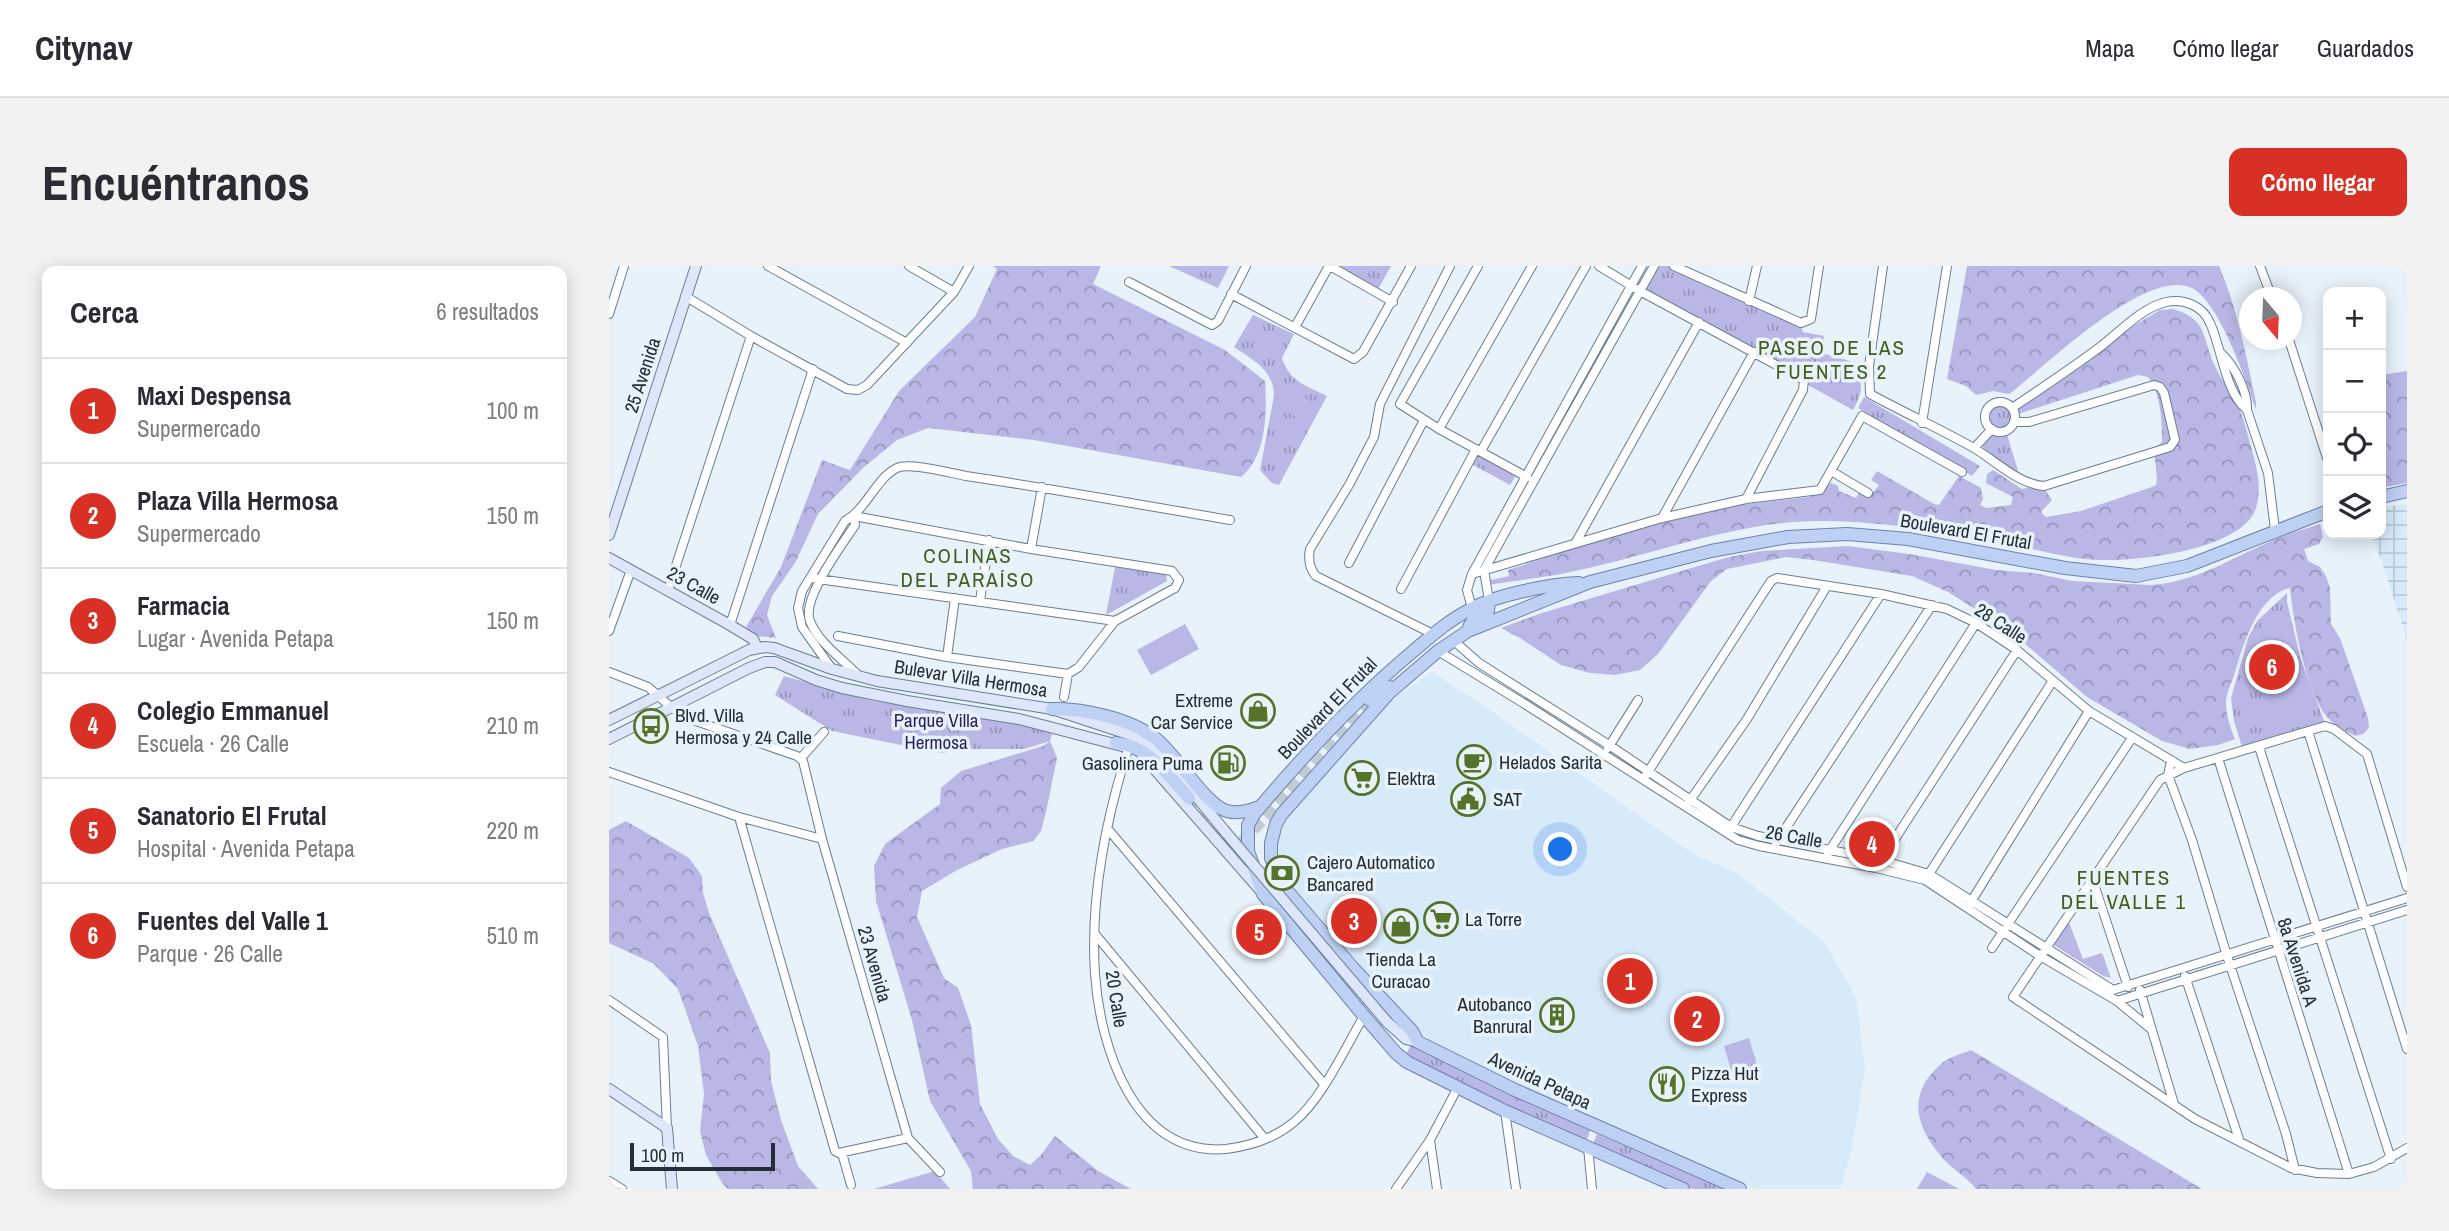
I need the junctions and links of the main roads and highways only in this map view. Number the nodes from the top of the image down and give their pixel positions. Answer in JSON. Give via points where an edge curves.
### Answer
{"nodes":[{"id":1,"x":696,"y":266,"type":"edge"},
{"id":2,"x":2407,"y":491,"type":"edge"},
{"id":3,"x":2386,"y":496,"type":"edge"},
{"id":4,"x":2323,"y":514,"type":"edge"},
{"id":5,"x":609,"y":535,"type":"edge"},
{"id":6,"x":609,"y":558,"type":"edge"},
{"id":7,"x":1590,"y":582,"type":"junction"},
{"id":8,"x":1489,"y":601,"type":"junction"},
{"id":9,"x":1468,"y":631,"type":"junction"},
{"id":10,"x":757,"y":648,"type":"junction"},
{"id":11,"x":1407,"y":676,"type":"junction"},
{"id":12,"x":1370,"y":700,"type":"tunnel mouth"},
{"id":13,"x":1055,"y":710,"type":"junction"},
{"id":14,"x":609,"y":720,"type":"edge"},
{"id":15,"x":609,"y":738,"type":"edge"},
{"id":16,"x":1116,"y":743,"type":"junction"},
{"id":17,"x":1189,"y":798,"type":"tunnel mouth"},
{"id":18,"x":1259,"y":807,"type":"junction"},
{"id":19,"x":1248,"y":825,"type":"junction"},
{"id":20,"x":1273,"y":832,"type":"junction"},
{"id":21,"x":1274,"y":868,"type":"junction"},
{"id":22,"x":1256,"y":877,"type":"junction"},
{"id":23,"x":1263,"y":894,"type":"junction"},
{"id":24,"x":1418,"y":1042,"type":"junction"},
{"id":25,"x":609,"y":1090,"type":"edge"},
{"id":26,"x":1596,"y":1127,"type":"junction"},
{"id":27,"x":1588,"y":1147,"type":"junction"},
{"id":28,"x":672,"y":1189,"type":"edge"},
{"id":29,"x":1683,"y":1189,"type":"edge"},
{"id":30,"x":1740,"y":1189,"type":"edge"}],
"edges":[{"from":1,"to":5,"type":"main road","name":"25 Avenida"},
{"from":2,"to":3,"type":"main road"},
{"from":4,"to":7,"type":"main road","name":"Boulevard El Frutal","via":[[2187,566],[2145,575],[2074,570],[1908,539],[1819,534],[1756,541]]},
{"from":6,"to":10,"type":"main road","name":"23 Calle","via":[[730,625],[753,639]]},
{"from":7,"to":8,"type":"main road","name":"Boulevard El Frutal"},
{"from":7,"to":9,"type":"main road","name":"Boulevard El Frutal"},
{"from":8,"to":9,"type":"main road","via":[[1488,611],[1470,624]]},
{"from":8,"to":18,"type":"main road","name":"Boulevard El Frutal","via":[[1433,634],[1369,688]]},
{"from":9,"to":11,"type":"main road","name":"Boulevard El Frutal"},
{"from":10,"to":13,"type":"main road","name":"Bulevar Villa Hermosa","via":[[774,648],[859,676]]},
{"from":10,"to":14,"type":"main road"},
{"from":11,"to":12,"type":"main road"},
{"from":11,"to":20,"type":"main road","name":"Boulevard El Frutal","via":[[1313,777],[1281,815]]},
{"from":13,"to":18,"type":"main road","via":[[1097,715],[1141,729],[1170,751],[1220,808],[1236,812]]},
{"from":13,"to":24,"type":"main road","name":"Bulevar Villa Hermosa","bridge":true,"via":[[1131,734],[1163,756],[1387,1022],[1406,1039]]},
{"from":15,"to":16,"type":"main road","name":"Bulevar Villa Hermosa","via":[[770,661],[842,688],[1019,719]]},
{"from":16,"to":17,"type":"main road","via":[[1146,753]]},
{"from":16,"to":23,"type":"main road","name":"Bulevar Villa Hermosa","via":[[1150,764]]},
{"from":18,"to":19,"type":"main road","name":"Boulevard El Frutal"},
{"from":19,"to":20,"type":"main road","via":[[1256,837]]},
{"from":19,"to":22,"type":"main road","via":[[1248,851]]},
{"from":20,"to":21,"type":"main road"},
{"from":21,"to":22,"type":"main road","via":[[1263,869]]},
{"from":21,"to":24,"type":"main road","name":"Avenida Petapa","via":[[1283,886]]},
{"from":22,"to":23,"type":"main road"},
{"from":23,"to":27,"type":"main road","via":[[1406,1062]]},
{"from":24,"to":26,"type":"main road","name":"Avenida Petapa"},
{"from":25,"to":28,"type":"main road","via":[[667,1128]]},
{"from":26,"to":27,"type":"main road"},
{"from":26,"to":30,"type":"main road","name":"Avenida Petapa"},
{"from":27,"to":29,"type":"main road"}]}
